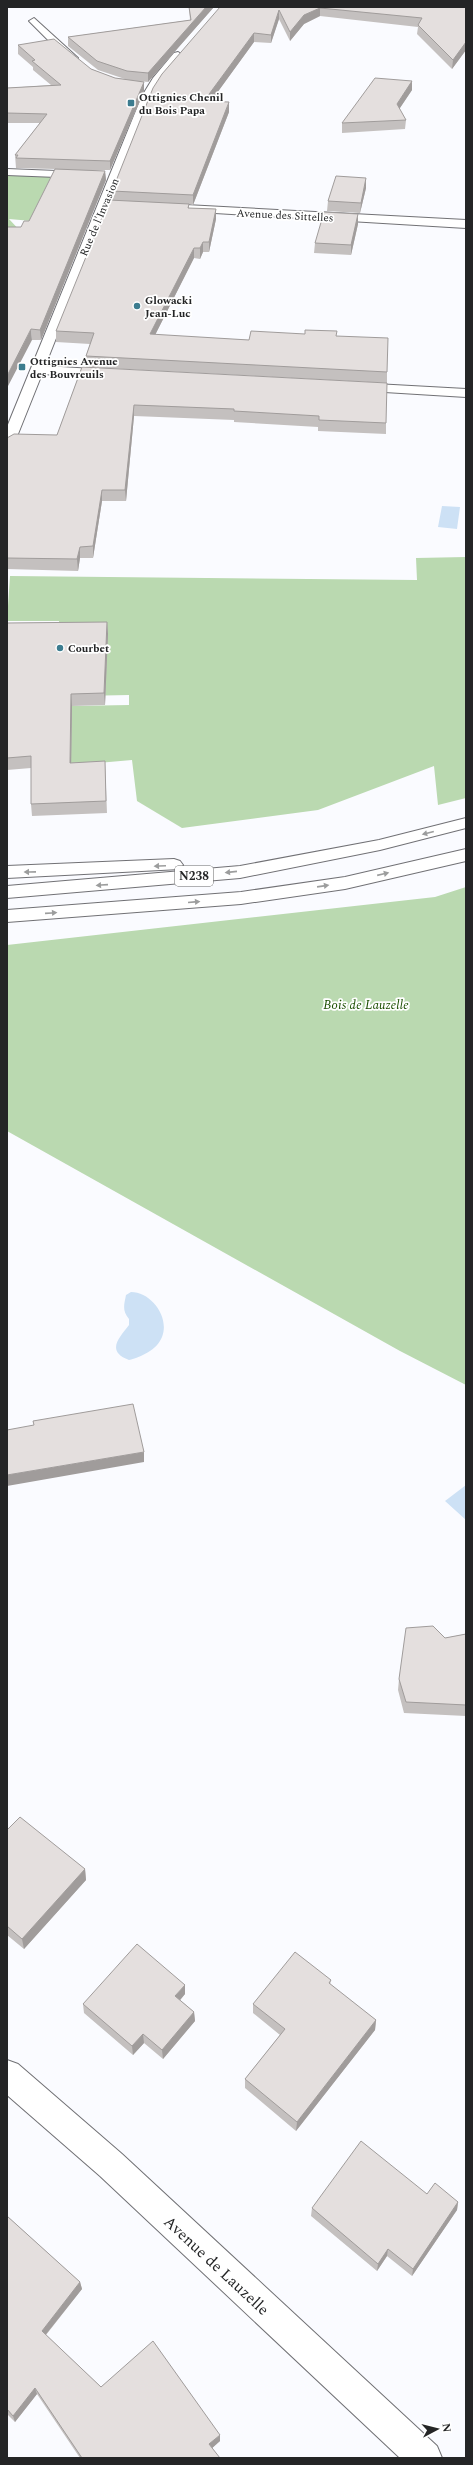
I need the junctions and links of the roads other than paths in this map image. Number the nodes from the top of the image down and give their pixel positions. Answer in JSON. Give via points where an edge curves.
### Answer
{"nodes":[{"id":1,"x":34,"y":20,"type":"dead end"},
{"id":2,"x":187,"y":45,"type":"edge"},
{"id":3,"x":84,"y":68,"type":"edge"},
{"id":4,"x":7,"y":172,"type":"edge"},
{"id":5,"x":115,"y":176,"type":"junction"},
{"id":6,"x":104,"y":205,"type":"junction"},
{"id":7,"x":120,"y":206,"type":"edge"},
{"id":8,"x":175,"y":209,"type":"edge"},
{"id":9,"x":466,"y":224,"type":"edge"},
{"id":10,"x":37,"y":370,"type":"junction"},
{"id":11,"x":124,"y":375,"type":"edge"},
{"id":12,"x":347,"y":387,"type":"edge"},
{"id":13,"x":466,"y":393,"type":"edge"},
{"id":14,"x":7,"y":444,"type":"edge"},
{"id":15,"x":466,"y":823,"type":"edge"},
{"id":16,"x":380,"y":845,"type":"junction"},
{"id":17,"x":466,"y":855,"type":"edge"},
{"id":18,"x":7,"y":872,"type":"edge"},
{"id":19,"x":7,"y":892,"type":"edge"},
{"id":20,"x":9,"y":917,"type":"edge"},
{"id":21,"x":7,"y":2075,"type":"edge"},
{"id":22,"x":425,"y":2458,"type":"edge"}],
"edges":[{"from":1,"to":3,"type":"main road"},
{"from":2,"to":5,"type":"main road","name":"Rue de l'Invasion","via":[[147,86]]},
{"from":4,"to":5,"type":"main road"},
{"from":5,"to":6,"type":"main road","name":"Rue de l'Invasion"},
{"from":6,"to":7,"type":"main road"},
{"from":6,"to":10,"type":"main road","name":"Rue de l'Invasion"},
{"from":8,"to":9,"type":"main road","name":"Avenue des Sittelles"},
{"from":10,"to":11,"type":"main road"},
{"from":10,"to":14,"type":"main road","name":"Rue de l'Invasion"},
{"from":12,"to":13,"type":"main road"},
{"from":15,"to":16,"type":"main road","number":"N238","one_way":true},
{"from":16,"to":18,"type":"main road","one_way":true,"via":[[196,864]]},
{"from":16,"to":19,"type":"main road","number":"N238","one_way":true,"via":[[240,872]]},
{"from":20,"to":17,"type":"main road","number":"N238","one_way":true,"via":[[241,898],[345,883]]},
{"from":21,"to":22,"type":"main road","name":"Avenue de Lauzelle","via":[[111,2165]]}]}
